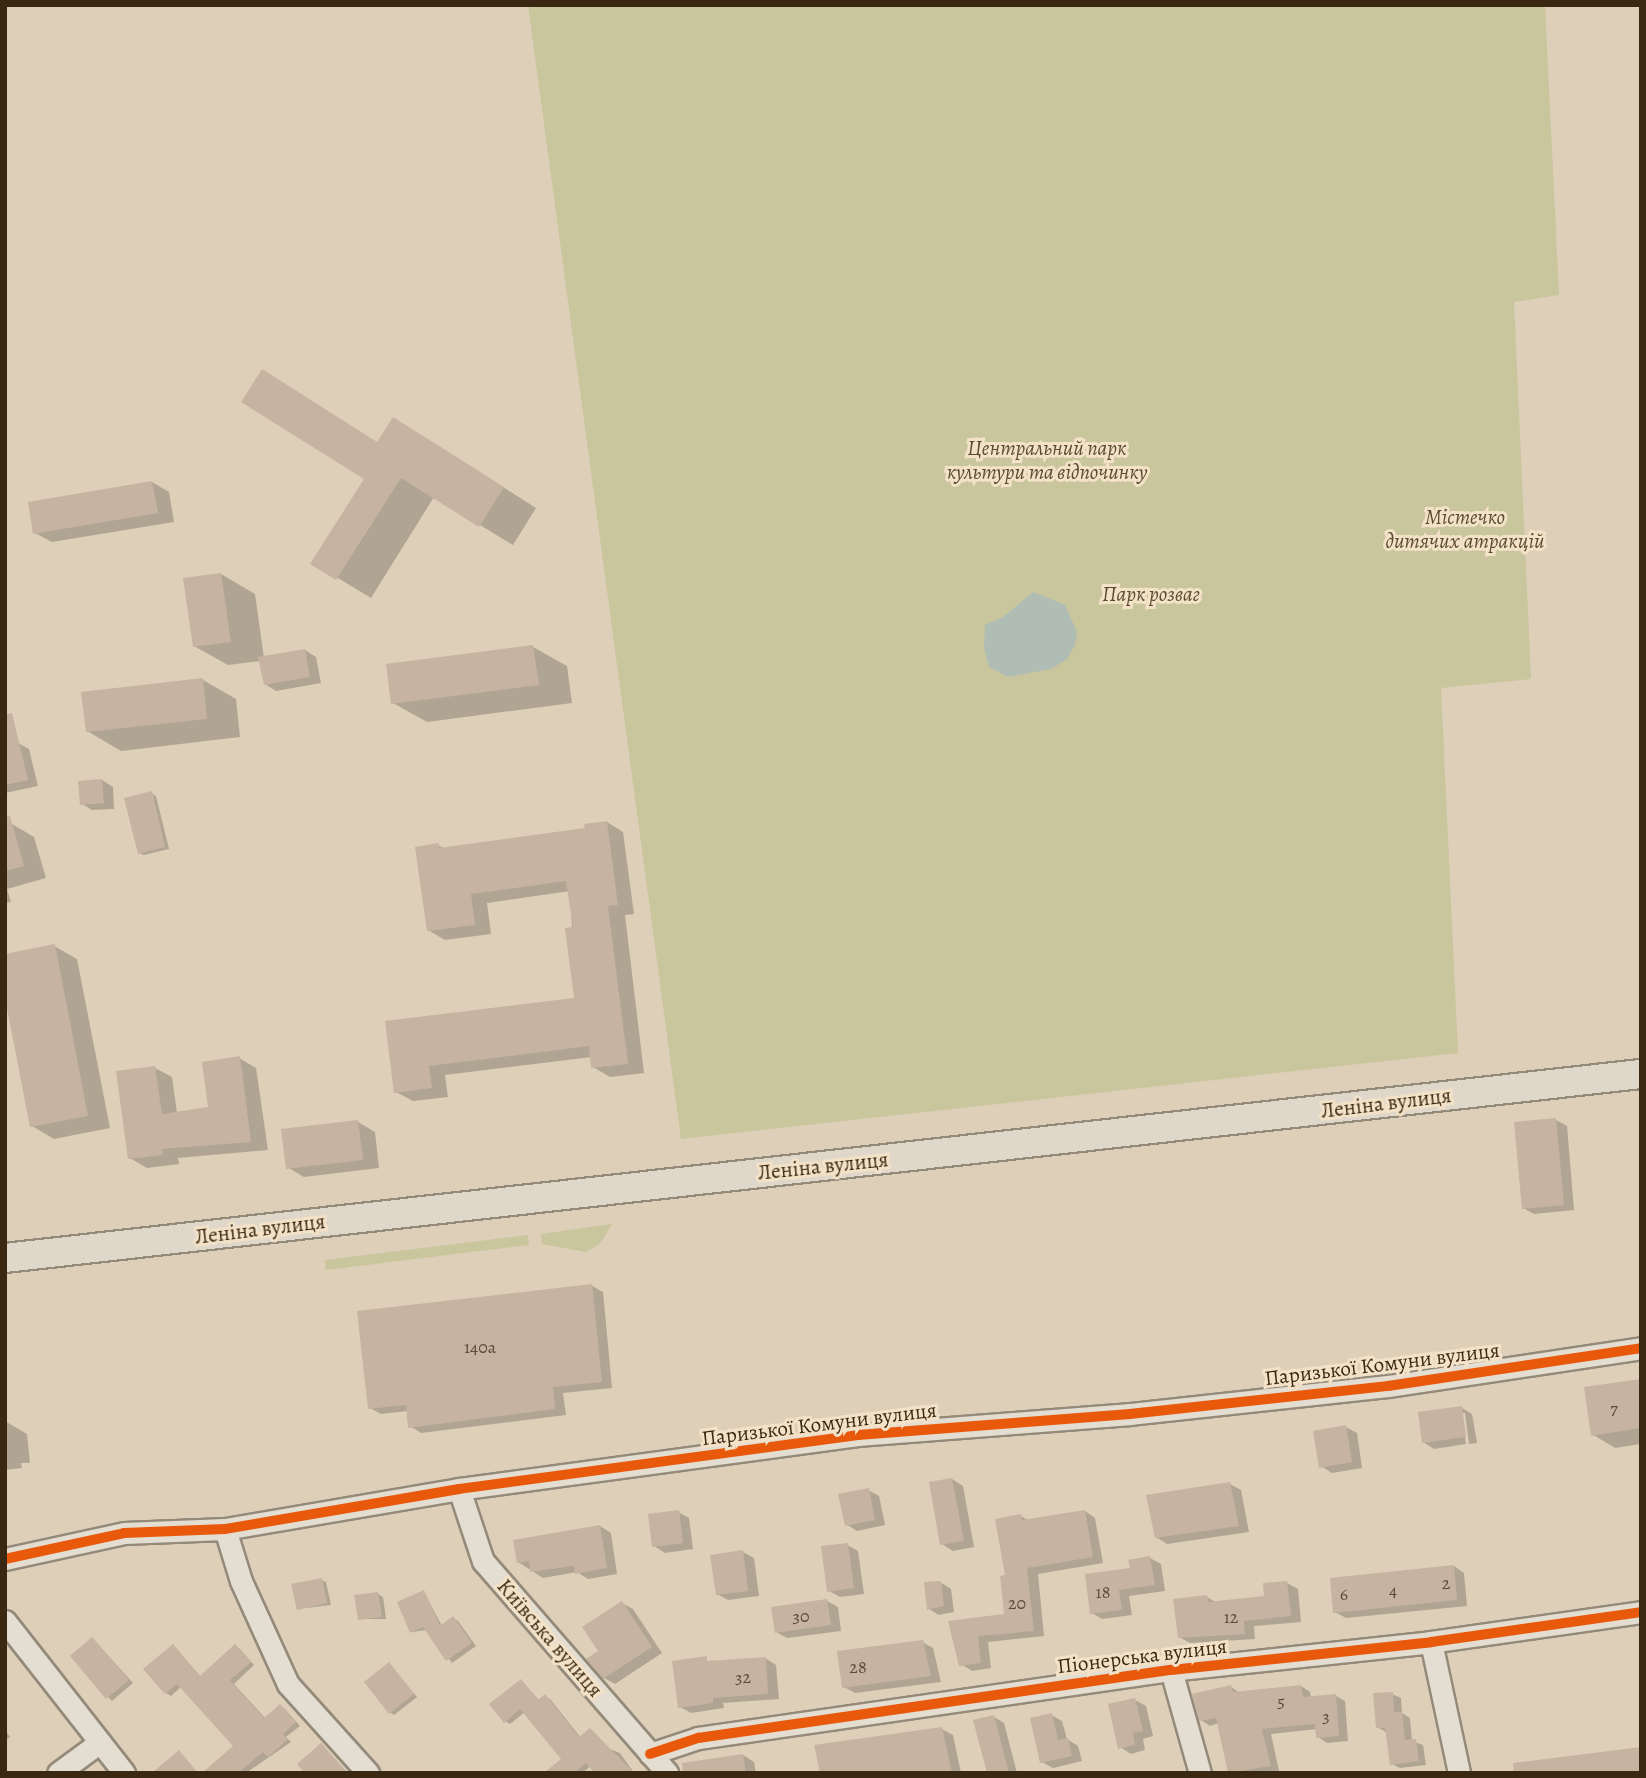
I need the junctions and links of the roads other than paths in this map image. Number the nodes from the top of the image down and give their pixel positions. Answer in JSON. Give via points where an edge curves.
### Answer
{"nodes":[{"id":1,"x":1641,"y":1074,"type":"edge"},
{"id":2,"x":5,"y":1258,"type":"edge"},
{"id":3,"x":1641,"y":1348,"type":"edge"},
{"id":4,"x":459,"y":1489,"type":"junction"},
{"id":5,"x":225,"y":1529,"type":"junction"},
{"id":6,"x":5,"y":1559,"type":"edge"},
{"id":7,"x":1641,"y":1612,"type":"edge"},
{"id":8,"x":5,"y":1621,"type":"edge"},
{"id":9,"x":1431,"y":1642,"type":"junction"},
{"id":10,"x":1171,"y":1670,"type":"junction"},
{"id":11,"x":100,"y":1742,"type":"junction"},
{"id":12,"x":650,"y":1754,"type":"junction"},
{"id":13,"x":58,"y":1773,"type":"edge"},
{"id":14,"x":124,"y":1773,"type":"edge"},
{"id":15,"x":368,"y":1773,"type":"edge"},
{"id":16,"x":667,"y":1773,"type":"edge"},
{"id":17,"x":1200,"y":1773,"type":"edge"},
{"id":18,"x":1459,"y":1773,"type":"edge"}],
"edges":[{"from":1,"to":2,"type":"main road","name":"Леніна вулиця"},
{"from":3,"to":4,"type":"street","name":"Паризької Комуни вулиця","via":[[1388,1386],[1130,1414],[858,1435]]},
{"from":4,"to":5,"type":"street","name":"Паризької Комуни вулиця"},
{"from":4,"to":12,"type":"street","name":"Київська вулиця","via":[[483,1561]]},
{"from":5,"to":6,"type":"street","name":"Паризької Комуни вулиця","via":[[124,1533]]},
{"from":5,"to":15,"type":"street","via":[[241,1581],[288,1684]]},
{"from":7,"to":9,"type":"street","name":"Піонерська вулиця"},
{"from":8,"to":11,"type":"street"},
{"from":9,"to":10,"type":"street","name":"Піонерська вулиця"},
{"from":9,"to":18,"type":"street"},
{"from":10,"to":12,"type":"street","name":"Піонерська вулиця","via":[[698,1738]]},
{"from":10,"to":17,"type":"street"},
{"from":11,"to":13,"type":"street"},
{"from":11,"to":14,"type":"street"},
{"from":12,"to":16,"type":"street","name":"Київська вулиця"}]}
